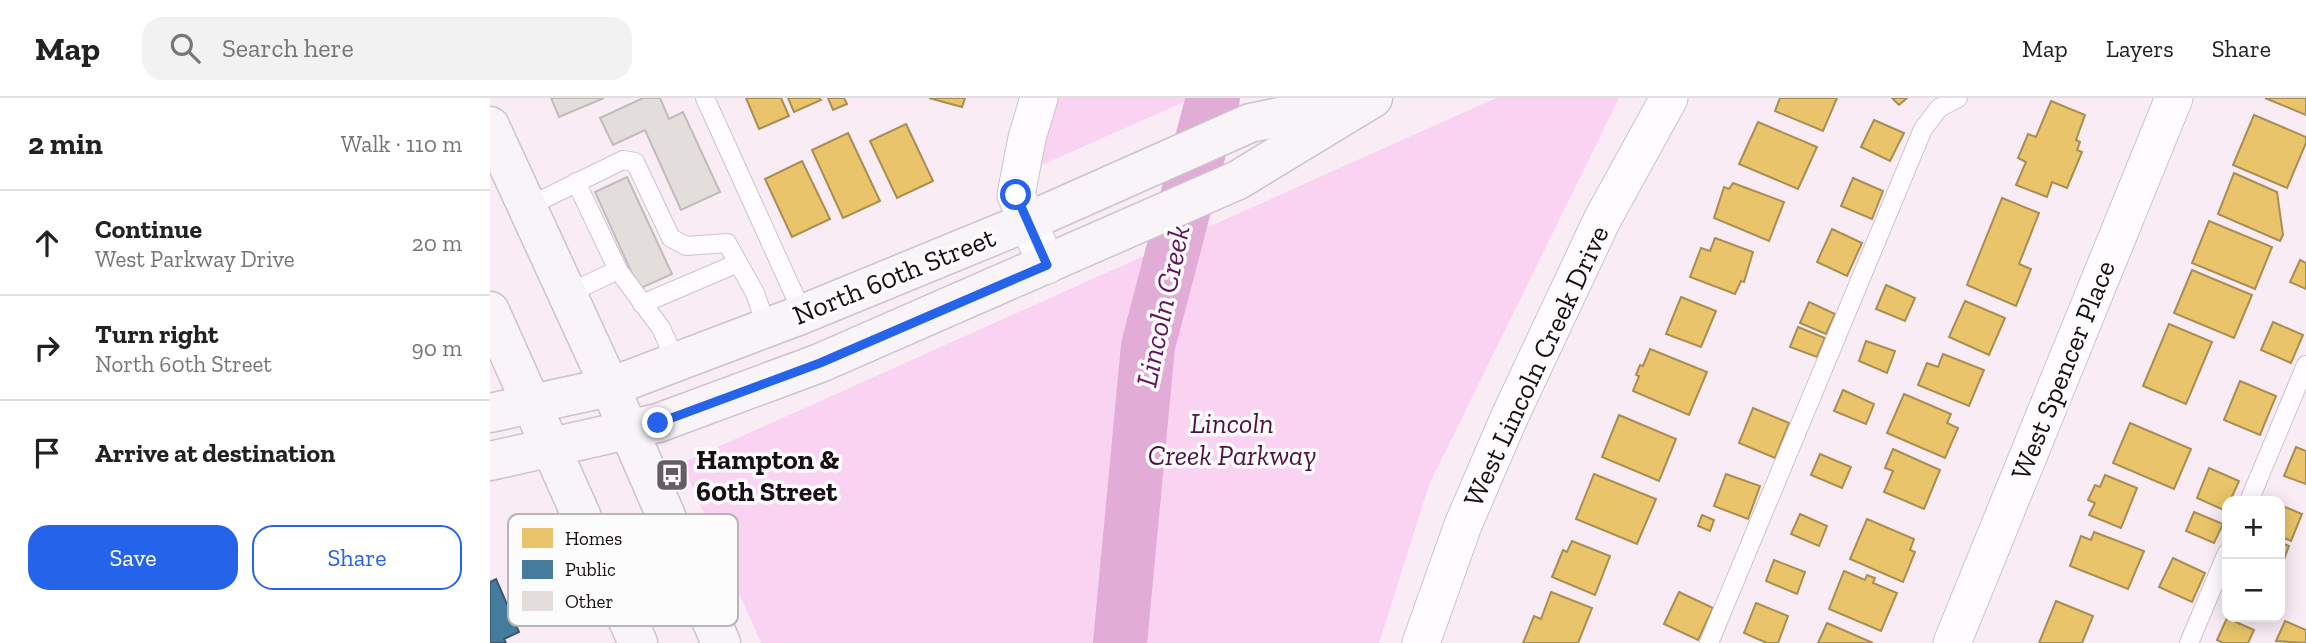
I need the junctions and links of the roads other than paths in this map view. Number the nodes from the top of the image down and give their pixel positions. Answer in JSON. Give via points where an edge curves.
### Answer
{"nodes":[{"id":1,"x":705,"y":98,"type":"edge"},
{"id":2,"x":1039,"y":98,"type":"edge"},
{"id":3,"x":1373,"y":98,"type":"edge"},
{"id":4,"x":1669,"y":98,"type":"edge"},
{"id":5,"x":1958,"y":98,"type":"edge"},
{"id":6,"x":2174,"y":98,"type":"edge"},
{"id":7,"x":490,"y":127,"type":"edge"},
{"id":8,"x":576,"y":182,"type":"junction"},
{"id":9,"x":527,"y":207,"type":"junction"},
{"id":10,"x":1027,"y":222,"type":"junction"},
{"id":11,"x":738,"y":263,"type":"junction"},
{"id":12,"x":1047,"y":265,"type":"junction"},
{"id":13,"x":618,"y":270,"type":"junction"},
{"id":14,"x":567,"y":294,"type":"junction"},
{"id":15,"x":642,"y":304,"type":"junction"},
{"id":16,"x":490,"y":311,"type":"edge"},
{"id":17,"x":803,"y":314,"type":"junction"},
{"id":18,"x":767,"y":328,"type":"junction"},
{"id":19,"x":676,"y":362,"type":"junction"},
{"id":20,"x":2306,"y":365,"type":"edge"},
{"id":21,"x":610,"y":387,"type":"junction"},
{"id":22,"x":533,"y":403,"type":"junction"},
{"id":23,"x":490,"y":413,"type":"edge"},
{"id":24,"x":628,"y":430,"type":"junction"},
{"id":25,"x":551,"y":446,"type":"junction"},
{"id":26,"x":490,"y":461,"type":"edge"},
{"id":27,"x":2251,"y":496,"type":"edge"},
{"id":28,"x":581,"y":514,"type":"edge"},
{"id":29,"x":665,"y":514,"type":"edge"},
{"id":30,"x":2224,"y":559,"type":"edge"},
{"id":31,"x":630,"y":626,"type":"edge"},
{"id":32,"x":714,"y":626,"type":"edge"},
{"id":33,"x":638,"y":643,"type":"edge"},
{"id":34,"x":721,"y":643,"type":"edge"},
{"id":35,"x":1422,"y":643,"type":"edge"},
{"id":36,"x":1709,"y":643,"type":"edge"},
{"id":37,"x":1951,"y":643,"type":"edge"},
{"id":38,"x":2189,"y":643,"type":"edge"}],
"edges":[{"from":1,"to":17,"type":"lane"},
{"from":2,"to":10,"type":"street","via":[[1016,195]]},
{"from":3,"to":10,"type":"main road","name":"North 60th Street","via":[[1250,124]]},
{"from":3,"to":12,"type":"main road","name":"North 60th Street","via":[[1238,180]]},
{"from":4,"to":35,"type":"street","name":"West Lincoln Creek Drive","via":[[1602,220],[1509,418]]},
{"from":5,"to":36,"type":"lane","via":[[1939,108],[1923,129]]},
{"from":6,"to":37,"type":"street","name":"West Spencer Place"},
{"from":7,"to":9,"type":"main road"},
{"from":8,"to":9,"type":"lane"},
{"from":8,"to":11,"type":"lane","via":[[622,160],[635,162],[671,238],[686,246],[727,243]]},
{"from":8,"to":13,"type":"lane"},
{"from":9,"to":14,"type":"main road"},
{"from":10,"to":12,"type":"street"},
{"from":10,"to":17,"type":"main road","name":"North 60th Street"},
{"from":11,"to":15,"type":"lane"},
{"from":11,"to":18,"type":"lane"},
{"from":12,"to":24,"type":"main road","name":"North 60th Street","via":[[820,363]]},
{"from":13,"to":14,"type":"lane"},
{"from":13,"to":15,"type":"lane"},
{"from":14,"to":21,"type":"main road"},
{"from":15,"to":19,"type":"lane","via":[[661,328]]},
{"from":16,"to":22,"type":"main road"},
{"from":17,"to":18,"type":"main road","name":"North 60th Street"},
{"from":18,"to":19,"type":"main road","name":"North 60th Street"},
{"from":19,"to":21,"type":"main road","name":"North 60th Street"},
{"from":20,"to":27,"type":"lane"},
{"from":21,"to":22,"type":"main road","name":"North 60th Street"},
{"from":21,"to":24,"type":"main road"},
{"from":22,"to":23,"type":"main road","name":"North 60th Street"},
{"from":22,"to":25,"type":"main road"},
{"from":24,"to":25,"type":"main road","name":"North 60th Street"},
{"from":24,"to":29,"type":"main road"},
{"from":25,"to":26,"type":"main road","name":"North 60th Street"},
{"from":25,"to":28,"type":"main road"},
{"from":30,"to":38,"type":"lane"},
{"from":31,"to":33,"type":"main road"},
{"from":32,"to":34,"type":"main road"}]}
